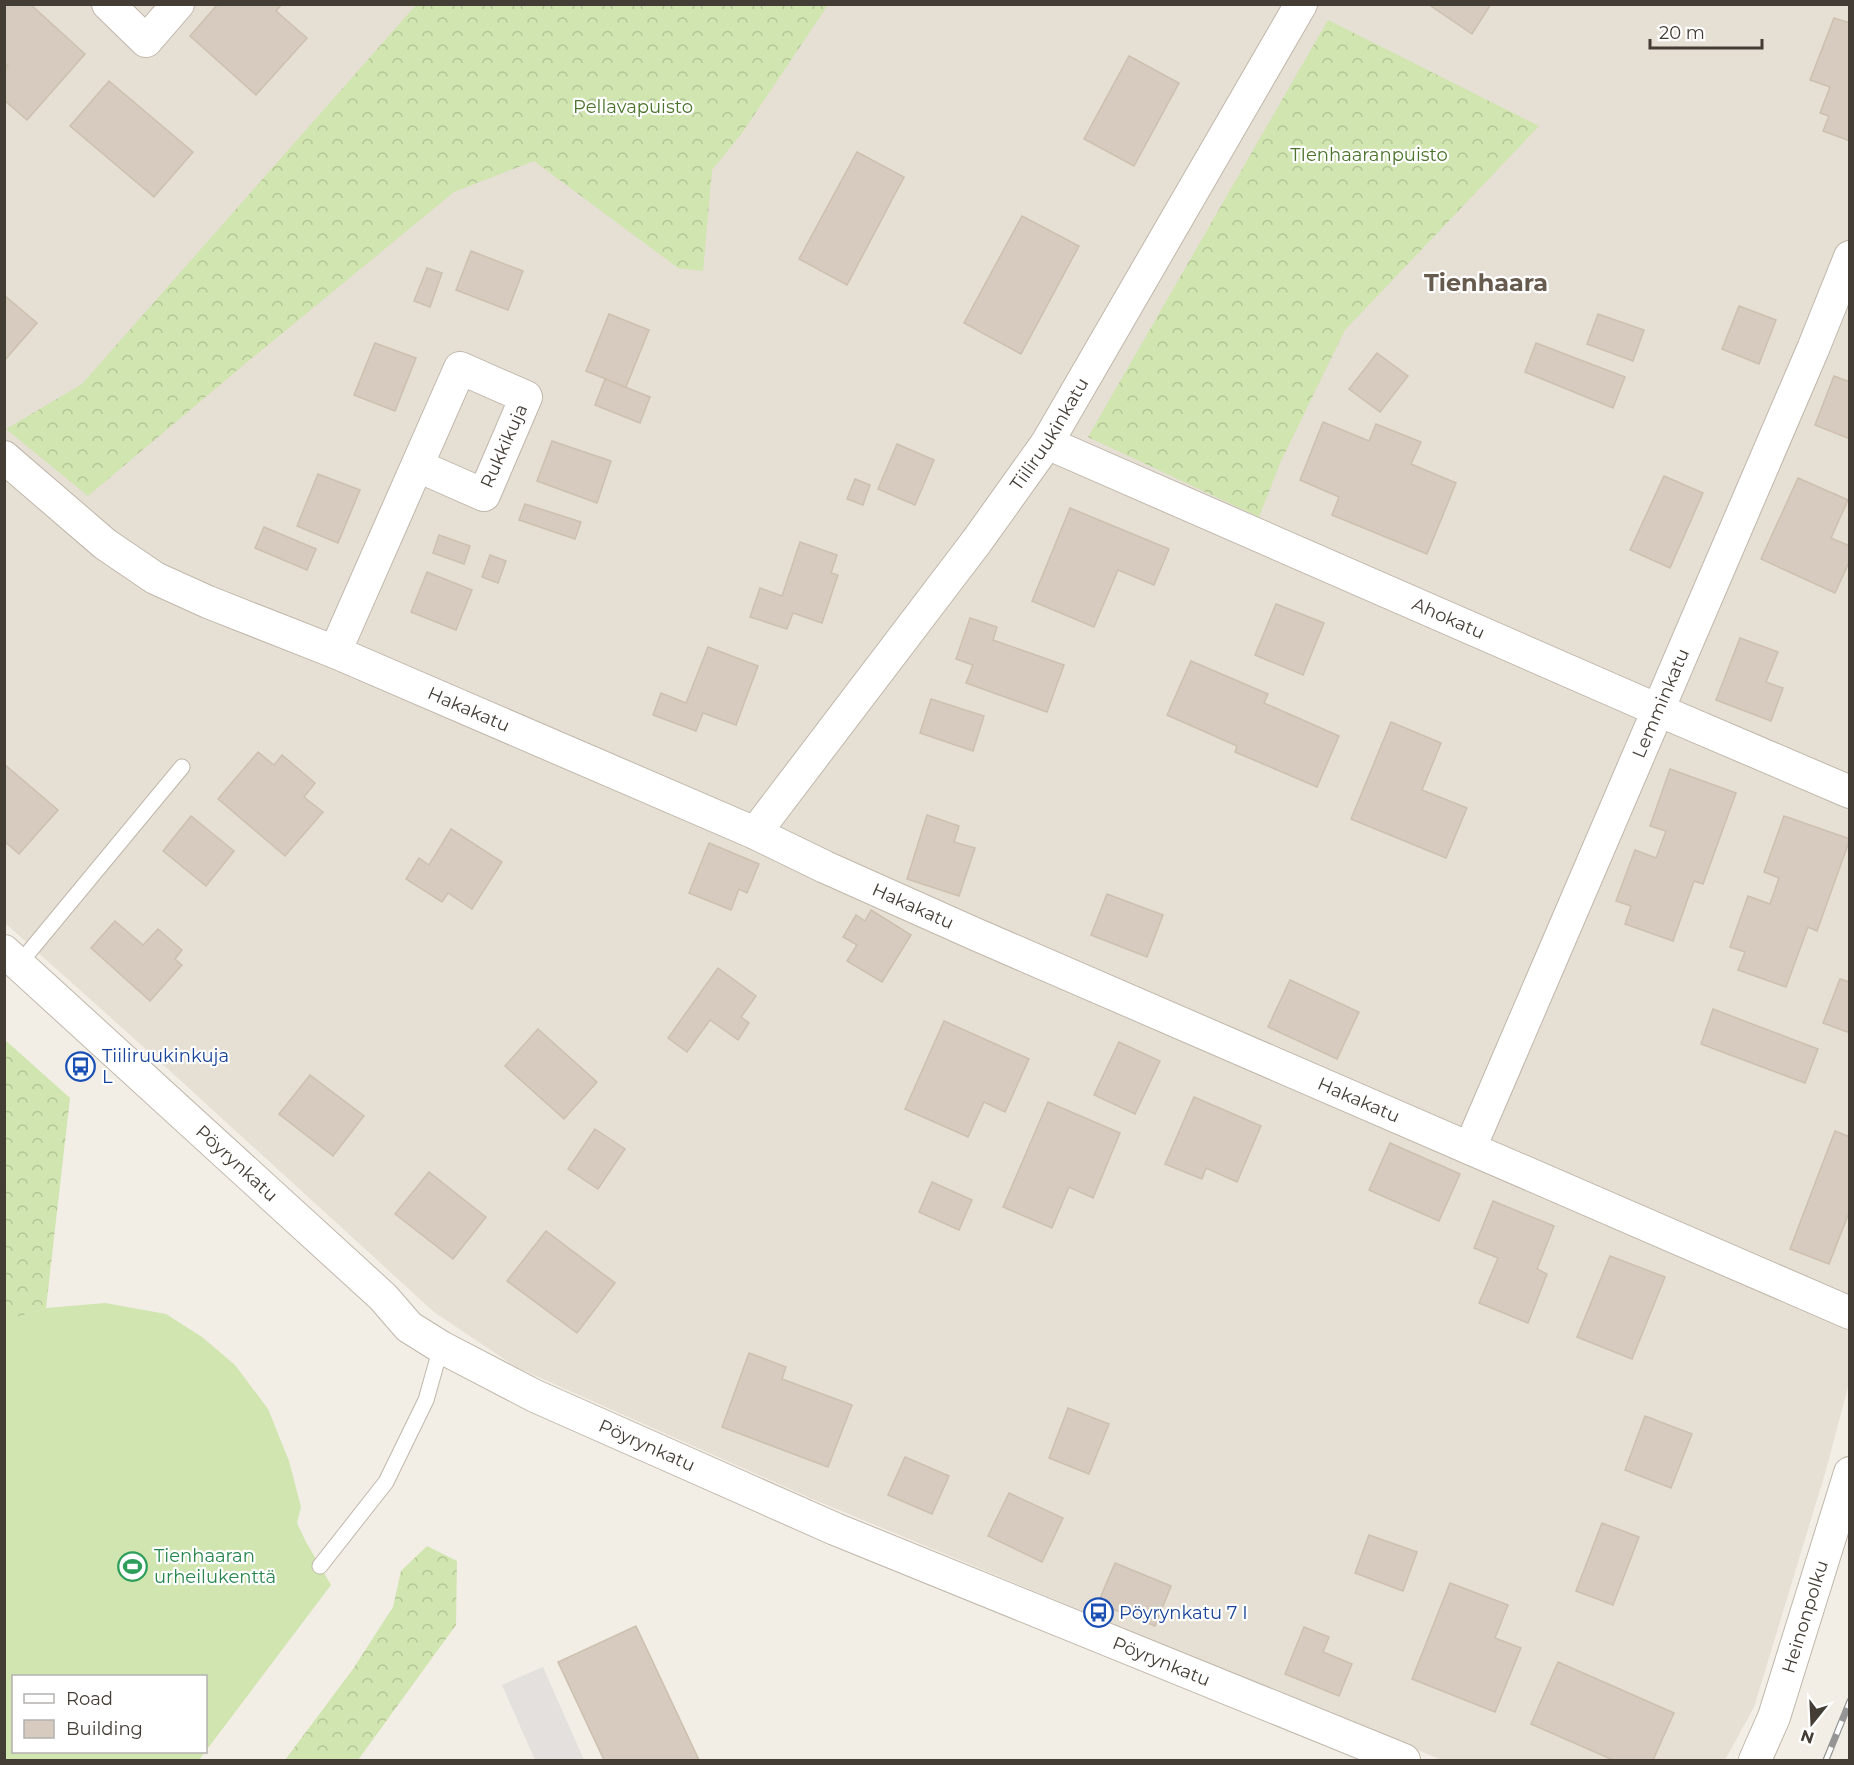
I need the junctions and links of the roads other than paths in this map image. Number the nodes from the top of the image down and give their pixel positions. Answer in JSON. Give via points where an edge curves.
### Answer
{"nodes":[{"id":1,"x":108,"y":4,"type":"edge"},
{"id":2,"x":178,"y":4,"type":"edge"},
{"id":3,"x":1301,"y":4,"type":"edge"},
{"id":4,"x":1850,"y":257,"type":"edge"},
{"id":5,"x":1047,"y":443,"type":"junction"},
{"id":6,"x":4,"y":458,"type":"edge"},
{"id":7,"x":418,"y":466,"type":"dead end"},
{"id":8,"x":334,"y":652,"type":"junction"},
{"id":9,"x":1658,"y":710,"type":"junction"},
{"id":10,"x":182,"y":766,"type":"dead end"},
{"id":11,"x":1850,"y":792,"type":"edge"},
{"id":12,"x":755,"y":833,"type":"junction"},
{"id":13,"x":12,"y":958,"type":"edge"},
{"id":14,"x":1470,"y":1148,"type":"junction"},
{"id":15,"x":1850,"y":1313,"type":"edge"},
{"id":16,"x":441,"y":1347,"type":"junction"},
{"id":17,"x":1850,"y":1473,"type":"edge"},
{"id":18,"x":320,"y":1566,"type":"dead end"},
{"id":19,"x":1404,"y":1761,"type":"edge"},
{"id":20,"x":1755,"y":1761,"type":"edge"}],
"edges":[{"from":1,"to":2,"type":"street","via":[[146,41]]},
{"from":3,"to":5,"type":"street","name":"Tiiliruukinkatu"},
{"from":4,"to":9,"type":"street","name":"Lemminkatu"},
{"from":5,"to":9,"type":"street","name":"Ahokatu"},
{"from":5,"to":12,"type":"street","name":"Tiiliruukinkatu","via":[[977,542]]},
{"from":6,"to":8,"type":"street","name":"Hakakatu","via":[[105,544],[155,578]]},
{"from":7,"to":8,"type":"street"},
{"from":8,"to":12,"type":"street","name":"Hakakatu"},
{"from":9,"to":11,"type":"street","name":"Ahokatu"},
{"from":9,"to":14,"type":"street","name":"Lemminkatu"},
{"from":10,"to":13,"type":"lane"},
{"from":12,"to":14,"type":"street","name":"Hakakatu","via":[[975,934]]},
{"from":13,"to":16,"type":"street","name":"Pöyrynkatu","via":[[383,1297],[409,1327]]},
{"from":14,"to":15,"type":"street","name":"Hakakatu"},
{"from":16,"to":18,"type":"lane","via":[[426,1400],[386,1482]]},
{"from":16,"to":19,"type":"street","name":"Pöyrynkatu","via":[[535,1396],[835,1529]]},
{"from":17,"to":20,"type":"street","name":"Heinonpolku","via":[[1774,1717]]}]}
